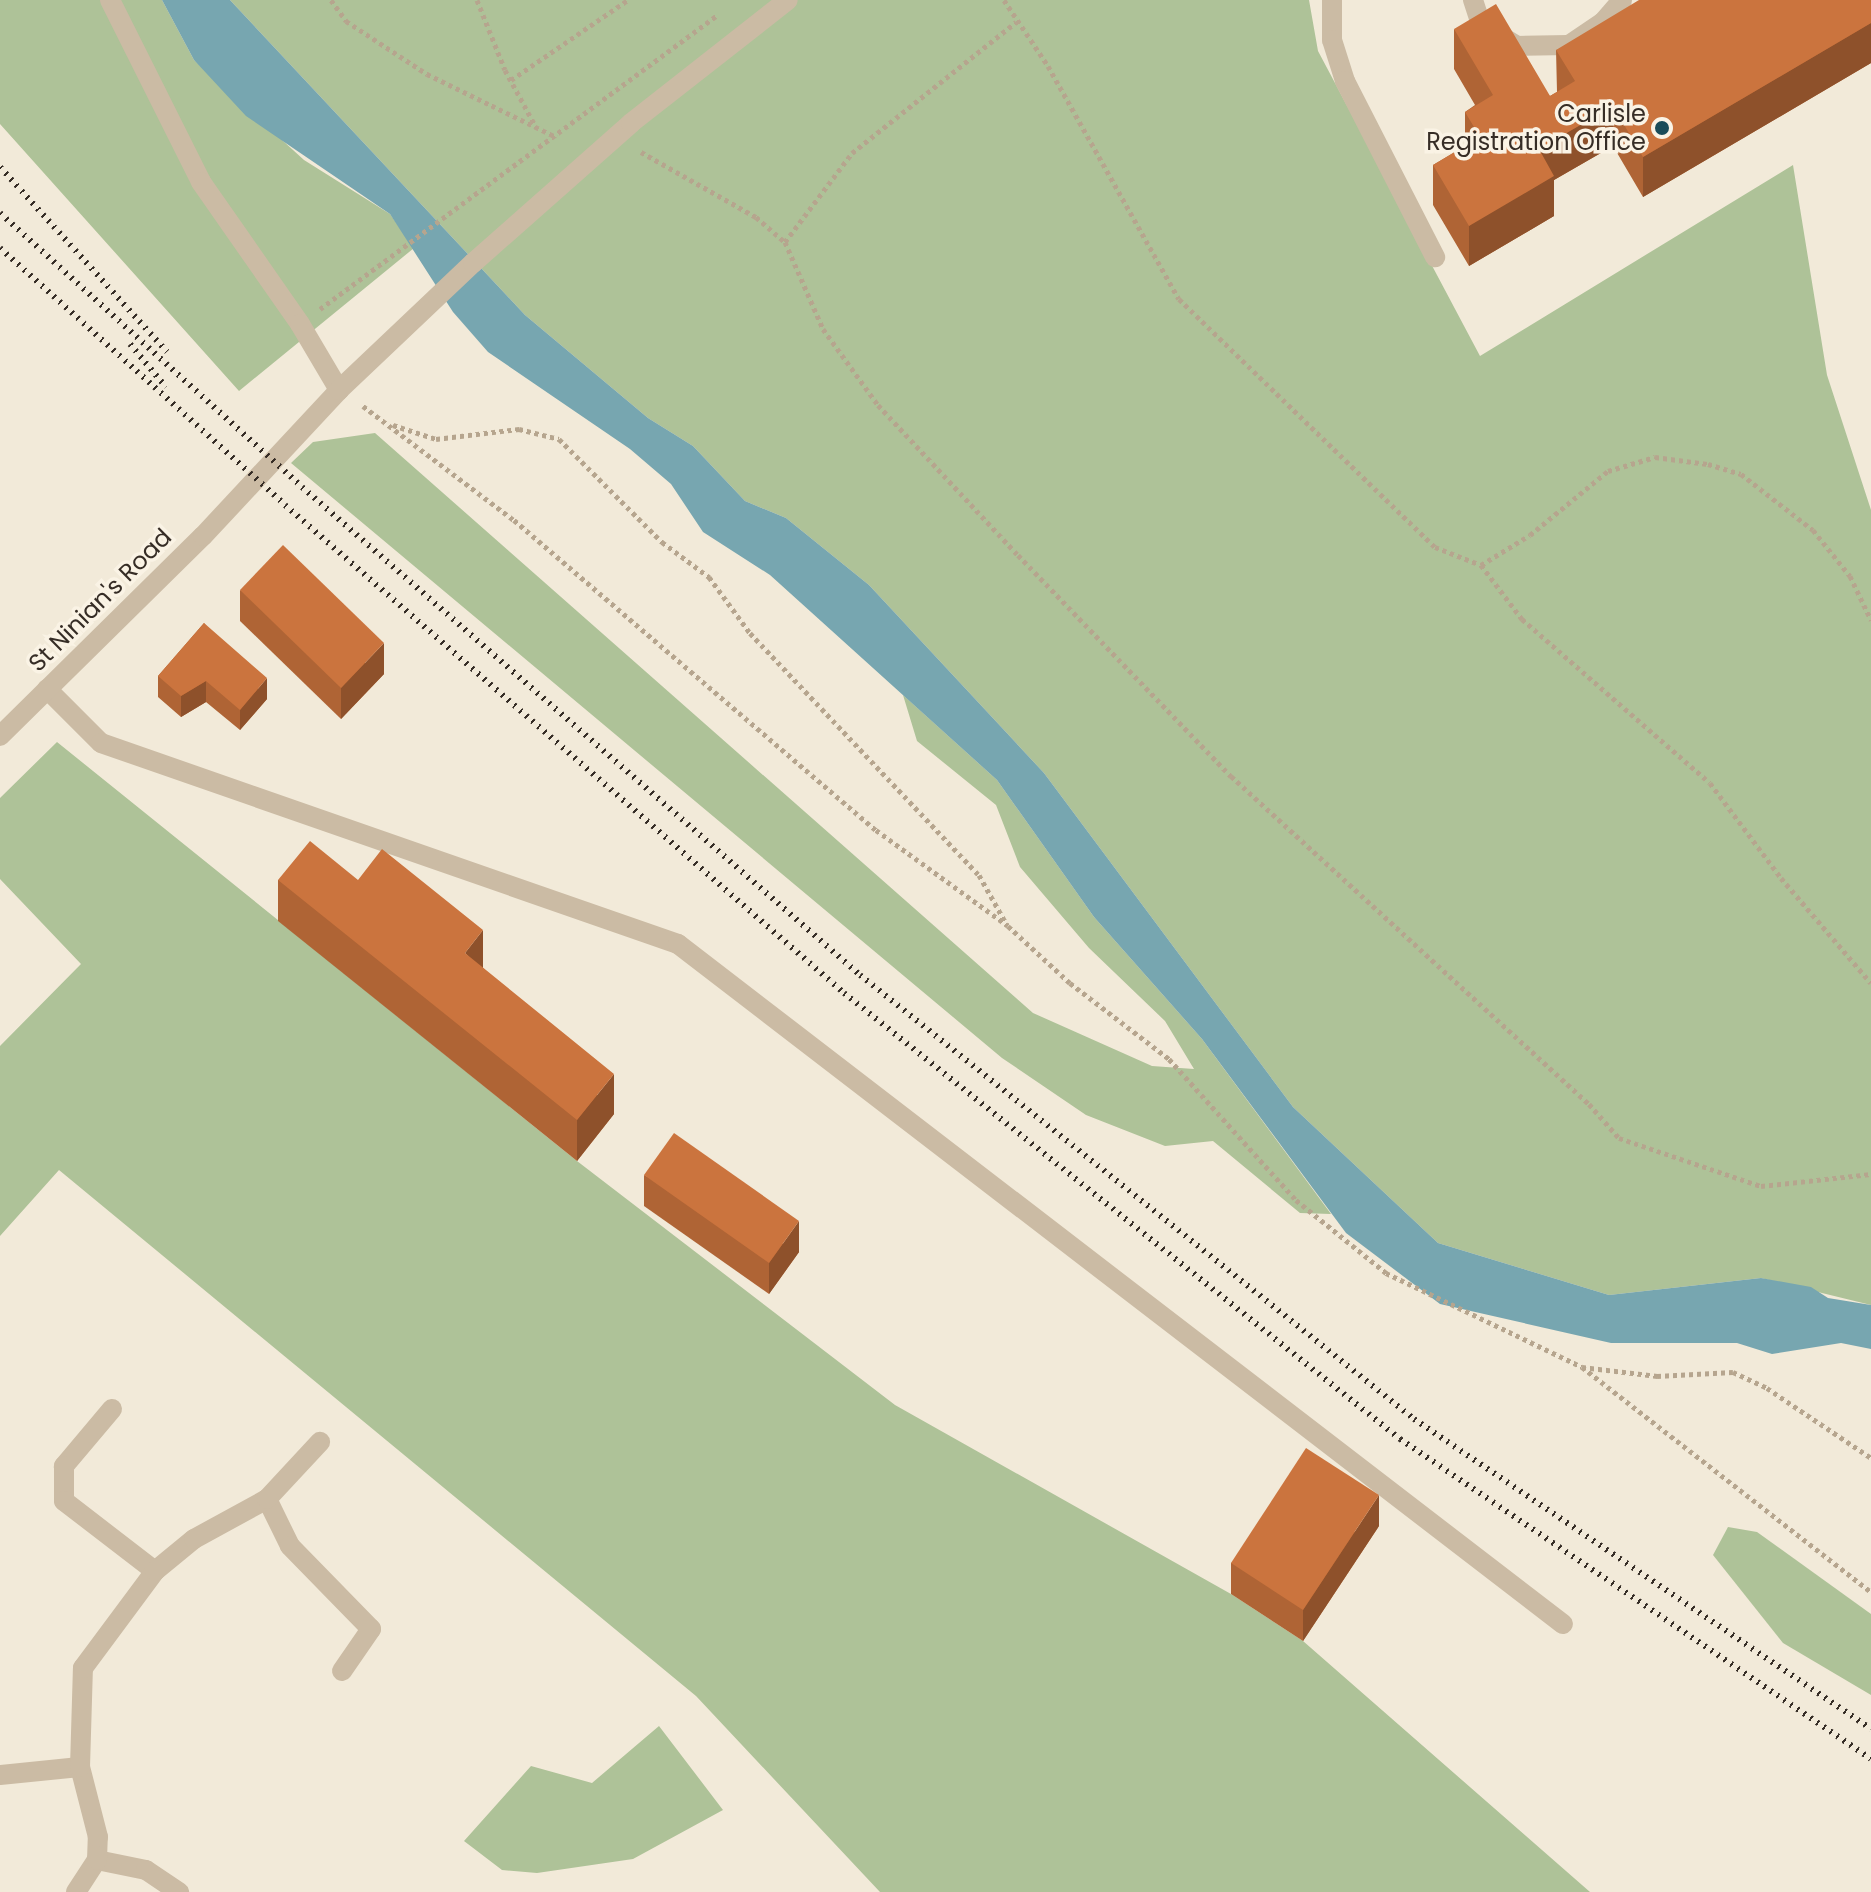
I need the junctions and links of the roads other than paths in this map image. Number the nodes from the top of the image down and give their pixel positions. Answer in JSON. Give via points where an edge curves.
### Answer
{"nodes":[{"id":1,"x":110,"y":0,"type":"edge"},
{"id":2,"x":788,"y":0,"type":"edge"},
{"id":3,"x":1332,"y":0,"type":"edge"},
{"id":4,"x":1473,"y":0,"type":"edge"},
{"id":5,"x":1622,"y":0,"type":"edge"},
{"id":6,"x":1435,"y":257,"type":"dead end"},
{"id":7,"x":339,"y":390,"type":"junction"},
{"id":8,"x":47,"y":689,"type":"junction"},
{"id":9,"x":0,"y":736,"type":"edge"},
{"id":10,"x":112,"y":1409,"type":"dead end"},
{"id":11,"x":320,"y":1442,"type":"dead end"},
{"id":12,"x":267,"y":1499,"type":"junction"},
{"id":13,"x":155,"y":1571,"type":"junction"},
{"id":14,"x":1563,"y":1624,"type":"dead end"},
{"id":15,"x":342,"y":1671,"type":"dead end"},
{"id":16,"x":80,"y":1767,"type":"junction"},
{"id":17,"x":0,"y":1775,"type":"edge"},
{"id":18,"x":97,"y":1860,"type":"junction"},
{"id":19,"x":76,"y":1892,"type":"edge"},
{"id":20,"x":179,"y":1892,"type":"edge"}],
"edges":[{"from":1,"to":7,"type":"street","via":[[201,182]]},
{"from":2,"to":7,"type":"street","name":"St Ninian's Road","via":[[616,137]]},
{"from":3,"to":6,"type":"street","via":[[1332,40],[1345,81]]},
{"from":4,"to":5,"type":"street","via":[[1481,24],[1517,46],[1569,45],[1603,22]]},
{"from":7,"to":8,"type":"street","name":"St Ninian's Road","via":[[203,536]]},
{"from":8,"to":9,"type":"street","name":"St Ninian's Road"},
{"from":8,"to":14,"type":"street","via":[[101,743],[678,944]]},
{"from":10,"to":13,"type":"street","via":[[64,1466],[64,1501]]},
{"from":11,"to":12,"type":"street"},
{"from":12,"to":13,"type":"street","via":[[194,1539]]},
{"from":12,"to":15,"type":"street","via":[[290,1546],[371,1629]]},
{"from":13,"to":16,"type":"street","via":[[83,1668]]},
{"from":16,"to":17,"type":"street"},
{"from":16,"to":18,"type":"street","via":[[98,1837]]},
{"from":18,"to":19,"type":"street"},
{"from":18,"to":20,"type":"street","via":[[146,1870]]}]}
